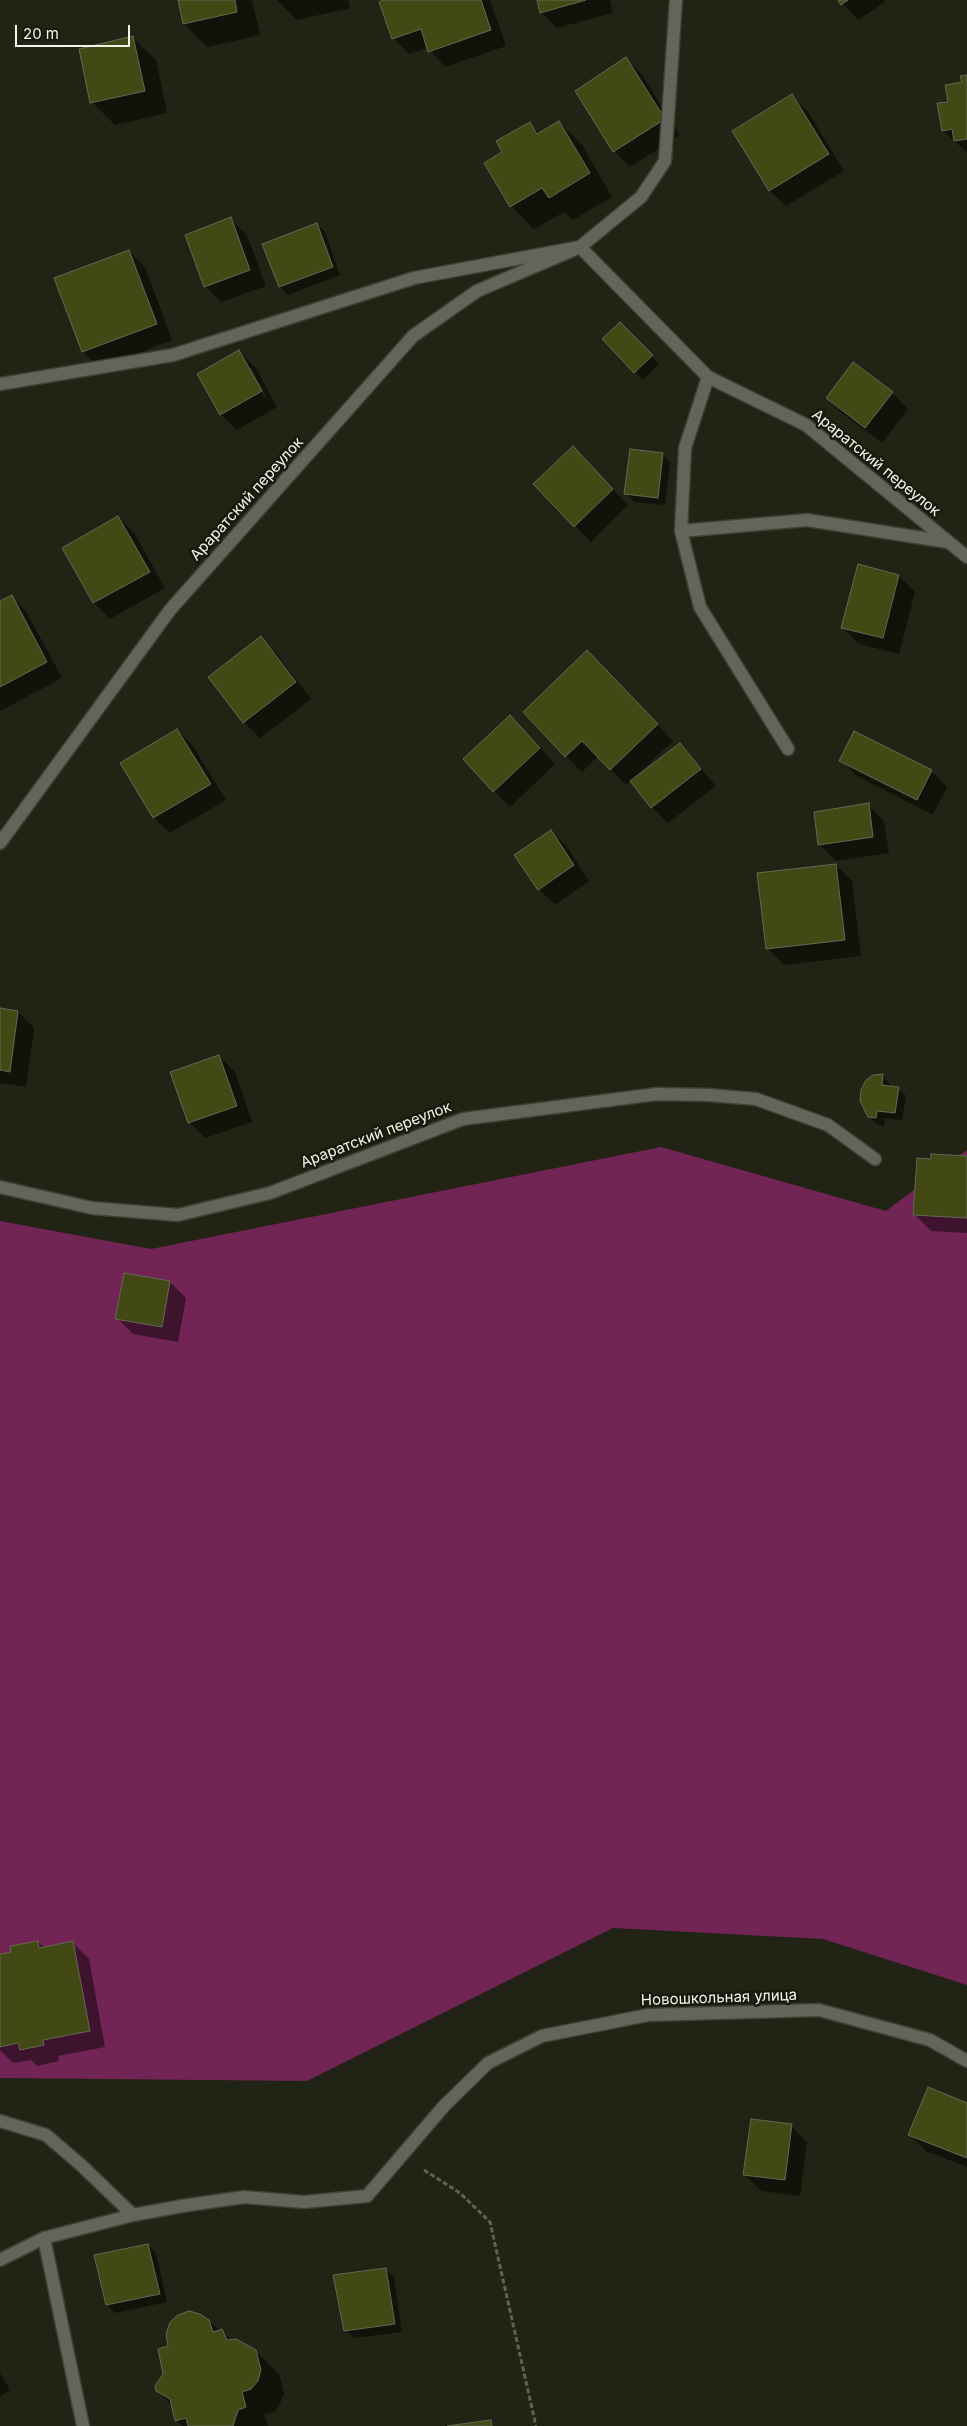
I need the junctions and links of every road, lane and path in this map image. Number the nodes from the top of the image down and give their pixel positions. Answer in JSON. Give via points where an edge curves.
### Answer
{"nodes":[{"id":1,"x":676,"y":0,"type":"edge"},
{"id":2,"x":580,"y":247,"type":"junction"},
{"id":3,"x":708,"y":377,"type":"junction"},
{"id":4,"x":0,"y":384,"type":"edge"},
{"id":5,"x":681,"y":531,"type":"junction"},
{"id":6,"x":948,"y":542,"type":"junction"},
{"id":7,"x":967,"y":557,"type":"edge"},
{"id":8,"x":788,"y":749,"type":"dead end"},
{"id":9,"x":0,"y":843,"type":"edge"},
{"id":10,"x":875,"y":1158,"type":"dead end"},
{"id":11,"x":0,"y":1186,"type":"edge"},
{"id":12,"x":967,"y":2061,"type":"edge"},
{"id":13,"x":0,"y":2121,"type":"edge"},
{"id":14,"x":403,"y":2156,"type":"junction"},
{"id":15,"x":133,"y":2215,"type":"junction"},
{"id":16,"x":44,"y":2238,"type":"junction"},
{"id":17,"x":0,"y":2260,"type":"edge"},
{"id":18,"x":83,"y":2426,"type":"edge"},
{"id":19,"x":536,"y":2426,"type":"edge"}],
"edges":[{"from":1,"to":2,"type":"street","name":"Араратский переулок","via":[[665,162],[641,197]]},
{"from":2,"to":3,"type":"street","name":"Араратский переулок"},
{"from":2,"to":4,"type":"street","name":"Араратский переулок","via":[[414,278],[173,355]]},
{"from":2,"to":9,"type":"street","name":"Араратский переулок","via":[[477,291],[413,336],[170,610]]},
{"from":3,"to":5,"type":"street","via":[[685,448]]},
{"from":3,"to":6,"type":"street","name":"Араратский переулок","via":[[806,425]]},
{"from":5,"to":6,"type":"street","via":[[807,520]]},
{"from":5,"to":8,"type":"street","via":[[700,606]]},
{"from":6,"to":7,"type":"street","name":"Араратский переулок"},
{"from":10,"to":11,"type":"street","name":"Араратский переулок","via":[[828,1125],[756,1099],[657,1094],[463,1119],[270,1193],[178,1216],[92,1208]]},
{"from":12,"to":14,"type":"street","name":"Новошкольная улица","via":[[930,2040],[819,2010],[648,2015],[542,2036],[488,2063],[444,2106]]},
{"from":13,"to":15,"type":"street","via":[[46,2135]]},
{"from":14,"to":15,"type":"street","name":"Новошкольная улица","via":[[367,2196],[304,2202],[244,2197]]},
{"from":14,"to":19,"type":"path","via":[[460,2193],[490,2222]]},
{"from":15,"to":16,"type":"street","name":"Новошкольная улица"},
{"from":16,"to":17,"type":"street","name":"Новошкольная улица"},
{"from":16,"to":18,"type":"street"}]}
